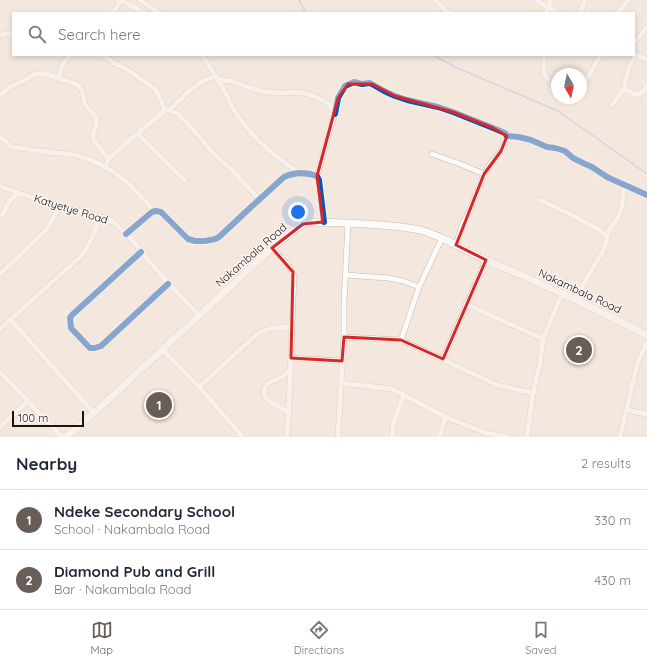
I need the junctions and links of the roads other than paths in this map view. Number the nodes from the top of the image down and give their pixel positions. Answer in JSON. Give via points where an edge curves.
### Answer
{"nodes":[{"id":1,"x":140,"y":0,"type":"edge"},
{"id":2,"x":435,"y":0,"type":"edge"},
{"id":3,"x":536,"y":0,"type":"edge"},
{"id":4,"x":551,"y":0,"type":"edge"},
{"id":5,"x":585,"y":0,"type":"edge"},
{"id":6,"x":628,"y":0,"type":"edge"},
{"id":7,"x":120,"y":1,"type":"edge"},
{"id":8,"x":547,"y":10,"type":"edge"},
{"id":9,"x":114,"y":12,"type":"edge"},
{"id":10,"x":142,"y":12,"type":"edge"},
{"id":11,"x":158,"y":12,"type":"edge"},
{"id":12,"x":448,"y":12,"type":"edge"},
{"id":13,"x":580,"y":12,"type":"edge"},
{"id":14,"x":619,"y":12,"type":"edge"},
{"id":15,"x":647,"y":27,"type":"edge"},
{"id":16,"x":12,"y":33,"type":"edge"},
{"id":17,"x":0,"y":34,"type":"edge"},
{"id":18,"x":635,"y":42,"type":"edge"},
{"id":19,"x":635,"y":53,"type":"edge"},
{"id":20,"x":69,"y":56,"type":"edge"},
{"id":21,"x":104,"y":56,"type":"edge"},
{"id":22,"x":203,"y":56,"type":"edge"},
{"id":23,"x":544,"y":56,"type":"edge"},
{"id":24,"x":599,"y":56,"type":"edge"},
{"id":25,"x":634,"y":56,"type":"edge"},
{"id":26,"x":647,"y":60,"type":"edge"},
{"id":27,"x":216,"y":77,"type":"junction"},
{"id":28,"x":58,"y":78,"type":"junction"},
{"id":29,"x":587,"y":78,"type":"edge"},
{"id":30,"x":548,"y":79,"type":"dead end"},
{"id":31,"x":647,"y":86,"type":"edge"},
{"id":32,"x":624,"y":89,"type":"junction"},
{"id":33,"x":0,"y":96,"type":"edge"},
{"id":34,"x":612,"y":105,"type":"dead end"},
{"id":35,"x":167,"y":110,"type":"junction"},
{"id":36,"x":335,"y":114,"type":"junction"},
{"id":37,"x":138,"y":134,"type":"junction"},
{"id":38,"x":507,"y":136,"type":"junction"},
{"id":39,"x":0,"y":137,"type":"edge"},
{"id":40,"x":432,"y":154,"type":"dead end"},
{"id":41,"x":108,"y":159,"type":"junction"},
{"id":42,"x":106,"y":167,"type":"junction"},
{"id":43,"x":300,"y":173,"type":"junction"},
{"id":44,"x":484,"y":174,"type":"junction"},
{"id":45,"x":317,"y":176,"type":"junction"},
{"id":46,"x":185,"y":181,"type":"dead end"},
{"id":47,"x":622,"y":184,"type":"junction"},
{"id":48,"x":0,"y":186,"type":"edge"},
{"id":49,"x":18,"y":193,"type":"junction"},
{"id":50,"x":647,"y":195,"type":"edge"},
{"id":51,"x":259,"y":200,"type":"junction"},
{"id":52,"x":540,"y":200,"type":"dead end"},
{"id":53,"x":60,"y":206,"type":"junction"},
{"id":54,"x":154,"y":211,"type":"junction"},
{"id":55,"x":0,"y":216,"type":"edge"},
{"id":56,"x":100,"y":217,"type":"junction"},
{"id":57,"x":324,"y":222,"type":"junction"},
{"id":58,"x":348,"y":223,"type":"junction"},
{"id":59,"x":126,"y":234,"type":"junction"},
{"id":60,"x":607,"y":236,"type":"junction"},
{"id":61,"x":442,"y":238,"type":"junction"},
{"id":62,"x":456,"y":245,"type":"junction"},
{"id":63,"x":272,"y":248,"type":"junction"},
{"id":64,"x":141,"y":252,"type":"junction"},
{"id":65,"x":486,"y":260,"type":"junction"},
{"id":66,"x":0,"y":274,"type":"edge"},
{"id":67,"x":345,"y":275,"type":"junction"},
{"id":68,"x":168,"y":284,"type":"junction"},
{"id":69,"x":419,"y":287,"type":"junction"},
{"id":70,"x":562,"y":293,"type":"junction"},
{"id":71,"x":575,"y":299,"type":"junction"},
{"id":72,"x":466,"y":304,"type":"junction"},
{"id":73,"x":199,"y":316,"type":"junction"},
{"id":74,"x":11,"y":320,"type":"junction"},
{"id":75,"x":291,"y":327,"type":"junction"},
{"id":76,"x":0,"y":329,"type":"edge"},
{"id":77,"x":647,"y":335,"type":"edge"},
{"id":78,"x":344,"y":337,"type":"junction"},
{"id":79,"x":543,"y":339,"type":"junction"},
{"id":80,"x":401,"y":340,"type":"junction"},
{"id":81,"x":647,"y":342,"type":"edge"},
{"id":82,"x":162,"y":349,"type":"junction"},
{"id":83,"x":291,"y":358,"type":"junction"},
{"id":84,"x":443,"y":359,"type":"junction"},
{"id":85,"x":342,"y":360,"type":"junction"},
{"id":86,"x":290,"y":370,"type":"junction"},
{"id":87,"x":0,"y":372,"type":"edge"},
{"id":88,"x":340,"y":383,"type":"junction"},
{"id":89,"x":199,"y":388,"type":"junction"},
{"id":90,"x":533,"y":393,"type":"junction"},
{"id":91,"x":404,"y":395,"type":"junction"},
{"id":92,"x":28,"y":401,"type":"junction"},
{"id":93,"x":627,"y":410,"type":"junction"},
{"id":94,"x":288,"y":412,"type":"junction"},
{"id":95,"x":94,"y":413,"type":"junction"},
{"id":96,"x":647,"y":414,"type":"edge"},
{"id":97,"x":446,"y":417,"type":"junction"},
{"id":98,"x":0,"y":427,"type":"edge"},
{"id":99,"x":486,"y":435,"type":"edge"},
{"id":100,"x":62,"y":437,"type":"edge"},
{"id":101,"x":66,"y":437,"type":"edge"},
{"id":102,"x":243,"y":437,"type":"edge"},
{"id":103,"x":286,"y":437,"type":"edge"},
{"id":104,"x":338,"y":437,"type":"edge"},
{"id":105,"x":392,"y":437,"type":"edge"},
{"id":106,"x":439,"y":437,"type":"edge"},
{"id":107,"x":507,"y":437,"type":"edge"},
{"id":108,"x":527,"y":437,"type":"edge"},
{"id":109,"x":620,"y":437,"type":"edge"}],
"edges":[{"from":1,"to":11,"type":"street"},
{"from":2,"to":12,"type":"street"},
{"from":3,"to":8,"type":"street"},
{"from":4,"to":8,"type":"street"},
{"from":5,"to":13,"type":"street"},
{"from":6,"to":14,"type":"street"},
{"from":7,"to":9,"type":"street"},
{"from":7,"to":10,"type":"street"},
{"from":15,"to":18,"type":"street"},
{"from":16,"to":17,"type":"street"},
{"from":19,"to":26,"type":"street"},
{"from":20,"to":28,"type":"street"},
{"from":21,"to":35,"type":"street","via":[[154,89]]},
{"from":22,"to":27,"type":"street"},
{"from":23,"to":30,"type":"street","via":[[544,74]]},
{"from":24,"to":29,"type":"street"},
{"from":25,"to":32,"type":"street"},
{"from":27,"to":35,"type":"street","via":[[201,82]]},
{"from":27,"to":36,"type":"street","via":[[265,92],[304,93],[326,102]]},
{"from":27,"to":43,"type":"street","via":[[233,109],[250,132]]},
{"from":28,"to":33,"type":"street","via":[[53,75],[37,74],[11,86]]},
{"from":28,"to":41,"type":"street","via":[[76,84],[83,91],[84,102],[97,119],[93,139]]},
{"from":31,"to":32,"type":"street","via":[[639,95]]},
{"from":32,"to":34,"type":"street"},
{"from":35,"to":37,"type":"street"},
{"from":35,"to":51,"type":"street","via":[[178,114]]},
{"from":36,"to":38,"type":"street","via":[[338,98],[345,86],[354,82],[370,83],[395,96],[453,112]]},
{"from":36,"to":45,"type":"street"},
{"from":37,"to":41,"type":"street"},
{"from":37,"to":46,"type":"street"},
{"from":38,"to":44,"type":"street","via":[[501,150]]},
{"from":38,"to":47,"type":"street","via":[[531,140],[565,151],[573,158]]},
{"from":39,"to":42,"type":"street","via":[[12,147],[79,156]]},
{"from":40,"to":44,"type":"street"},
{"from":41,"to":42,"type":"street"},
{"from":42,"to":54,"type":"street","via":[[129,183]]},
{"from":43,"to":45,"type":"street"},
{"from":43,"to":51,"type":"street","via":[[284,177]]},
{"from":44,"to":62,"type":"street"},
{"from":45,"to":57,"type":"street"},
{"from":47,"to":50,"type":"street"},
{"from":47,"to":60,"type":"street","via":[[622,205],[617,220]]},
{"from":48,"to":49,"type":"street","name":"Katyetye Road"},
{"from":49,"to":53,"type":"street","name":"Katyetye Road"},
{"from":49,"to":55,"type":"street"},
{"from":51,"to":54,"type":"street","via":[[220,237],[205,241],[188,239],[161,212]]},
{"from":52,"to":60,"type":"street"},
{"from":53,"to":56,"type":"street","name":"Katyetye Road"},
{"from":53,"to":66,"type":"street","via":[[45,231]]},
{"from":54,"to":59,"type":"street"},
{"from":56,"to":59,"type":"street","name":"Katyetye Road","via":[[115,223]]},
{"from":56,"to":74,"type":"street","via":[[88,248]]},
{"from":57,"to":58,"type":"main road","name":"Nakambala Road"},
{"from":57,"to":63,"type":"main road","name":"Nakambala Road","via":[[303,224]]},
{"from":58,"to":61,"type":"main road","name":"Nakambala Road","via":[[422,230]]},
{"from":58,"to":67,"type":"street"},
{"from":59,"to":64,"type":"street","name":"Katyetye Road"},
{"from":60,"to":71,"type":"street","via":[[604,249]]},
{"from":61,"to":62,"type":"main road","name":"Nakambala Road"},
{"from":61,"to":69,"type":"street"},
{"from":62,"to":65,"type":"main road","name":"Nakambala Road"},
{"from":63,"to":73,"type":"main road","name":"Nakambala Road"},
{"from":63,"to":75,"type":"street","via":[[293,272]]},
{"from":64,"to":68,"type":"street","name":"Katyetye Road"},
{"from":64,"to":68,"type":"street","via":[[72,315],[71,328],[90,348],[101,346]]},
{"from":65,"to":70,"type":"main road","name":"Nakambala Road"},
{"from":65,"to":72,"type":"street"},
{"from":67,"to":69,"type":"street","via":[[388,278]]},
{"from":67,"to":78,"type":"street"},
{"from":68,"to":73,"type":"street","name":"Katyetye Road"},
{"from":69,"to":80,"type":"street"},
{"from":70,"to":71,"type":"main road","name":"Nakambala Road"},
{"from":70,"to":79,"type":"street"},
{"from":71,"to":77,"type":"main road","name":"Nakambala Road"},
{"from":72,"to":79,"type":"street"},
{"from":72,"to":84,"type":"street"},
{"from":73,"to":82,"type":"main road","name":"Nakambala Road"},
{"from":74,"to":76,"type":"street"},
{"from":74,"to":95,"type":"street"},
{"from":75,"to":83,"type":"street"},
{"from":75,"to":89,"type":"street","via":[[263,330]]},
{"from":78,"to":80,"type":"street"},
{"from":78,"to":85,"type":"street"},
{"from":79,"to":90,"type":"street"},
{"from":80,"to":84,"type":"street"},
{"from":81,"to":93,"type":"street","via":[[638,362]]},
{"from":82,"to":89,"type":"street"},
{"from":82,"to":95,"type":"main road","name":"Nakambala Road"},
{"from":83,"to":85,"type":"street"},
{"from":83,"to":86,"type":"street"},
{"from":84,"to":90,"type":"street","via":[[497,385]]},
{"from":85,"to":88,"type":"street"},
{"from":86,"to":94,"type":"street"},
{"from":86,"to":94,"type":"street","via":[[282,377],[268,382],[264,394],[267,400]]},
{"from":87,"to":92,"type":"street"},
{"from":88,"to":91,"type":"street","via":[[392,389]]},
{"from":88,"to":104,"type":"street"},
{"from":89,"to":102,"type":"street"},
{"from":90,"to":108,"type":"street"},
{"from":91,"to":97,"type":"street"},
{"from":91,"to":105,"type":"street","via":[[394,421]]},
{"from":92,"to":98,"type":"street"},
{"from":92,"to":100,"type":"street"},
{"from":93,"to":96,"type":"street"},
{"from":93,"to":109,"type":"street"},
{"from":94,"to":103,"type":"street"},
{"from":95,"to":101,"type":"main road","name":"Nakambala Road"},
{"from":97,"to":99,"type":"street"},
{"from":97,"to":106,"type":"street"},
{"from":99,"to":107,"type":"street"}]}
